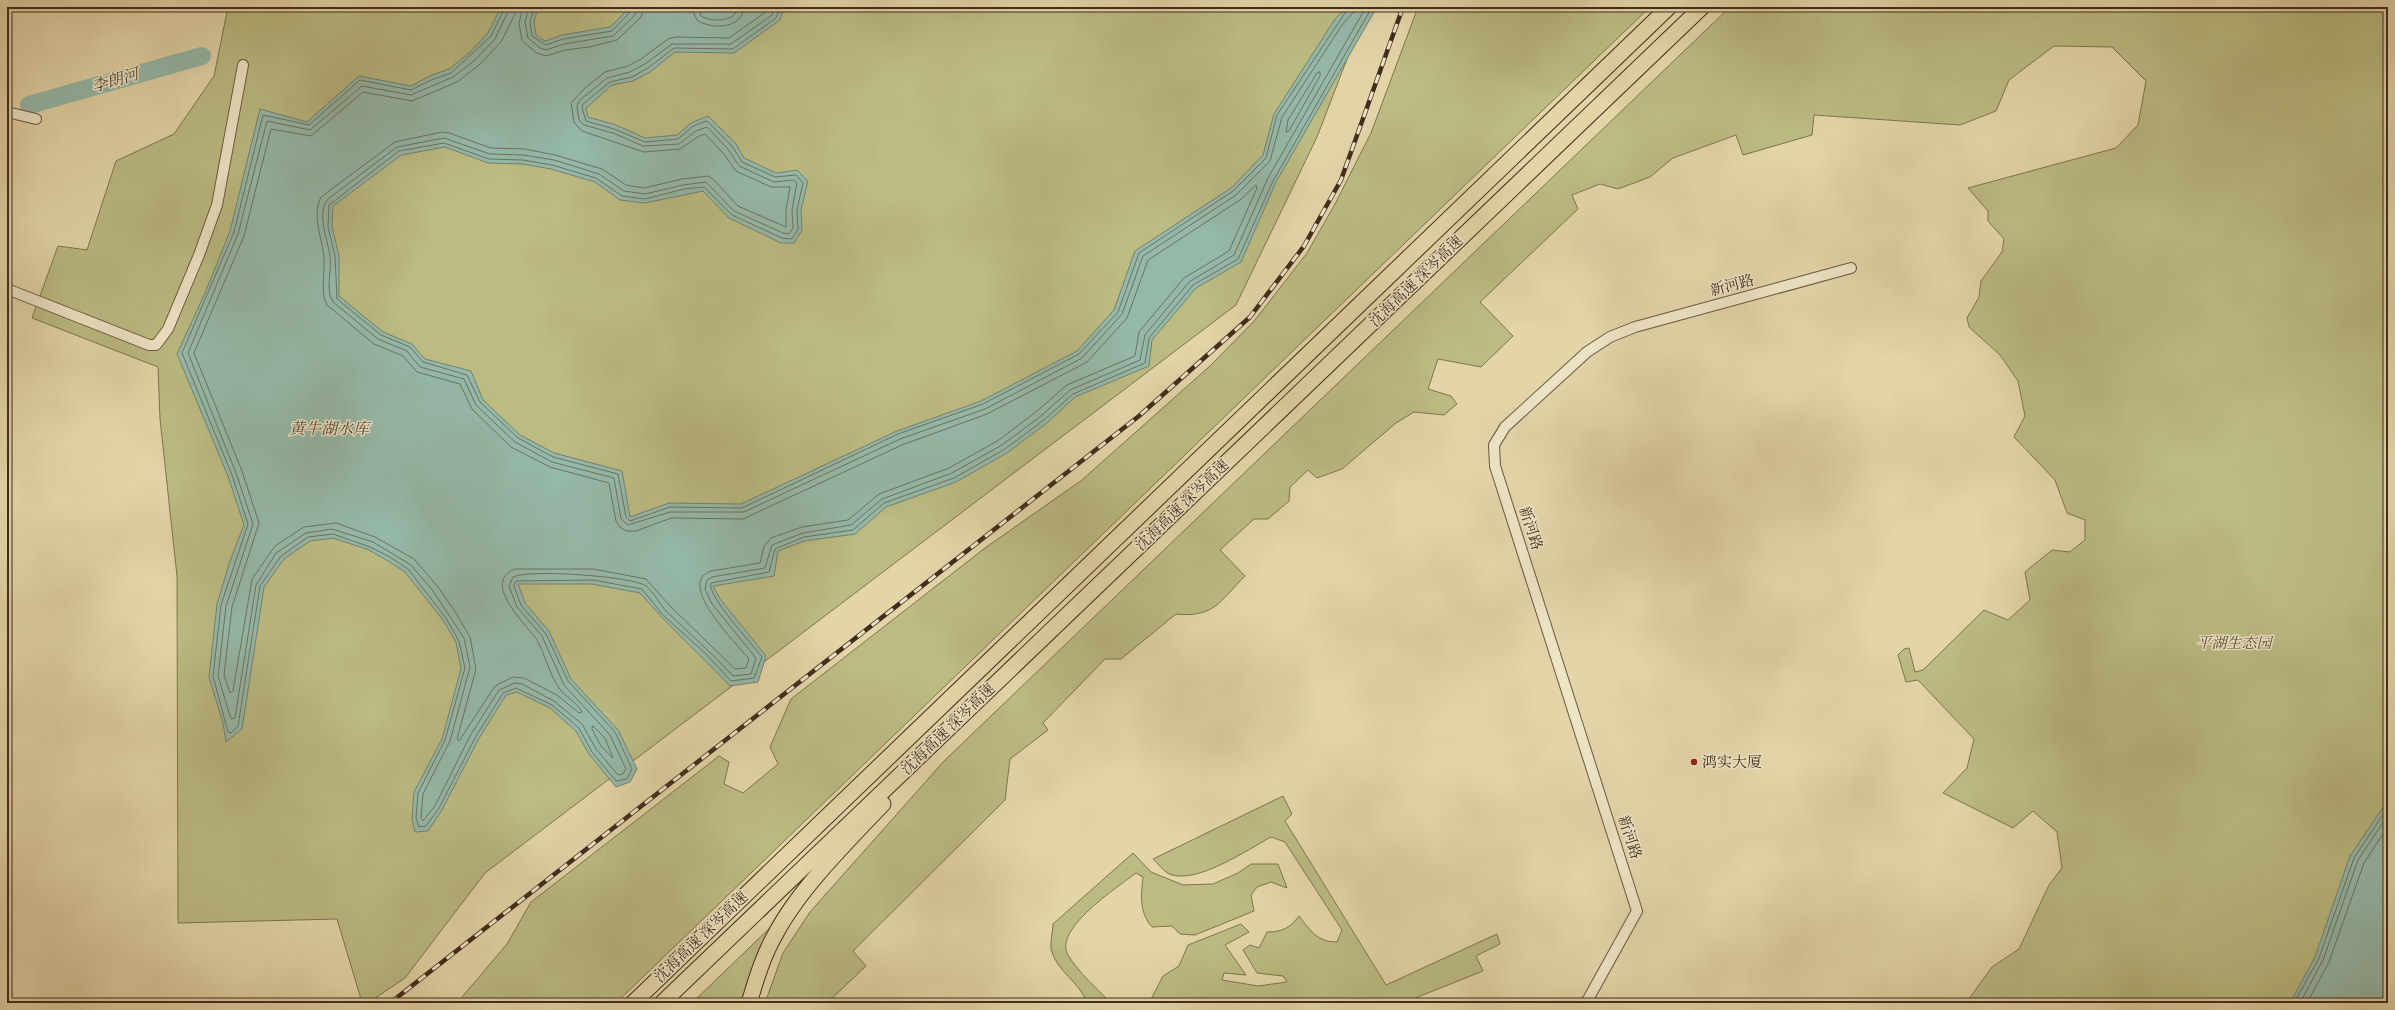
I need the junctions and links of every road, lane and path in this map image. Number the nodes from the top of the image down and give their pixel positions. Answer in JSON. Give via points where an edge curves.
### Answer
{"nodes":[{"id":1,"x":1668,"y":7,"type":"edge"},
{"id":2,"x":1702,"y":7,"type":"edge"},
{"id":3,"x":243,"y":66,"type":"dead end"},
{"id":4,"x":7,"y":112,"type":"edge"},
{"id":5,"x":36,"y":119,"type":"dead end"},
{"id":6,"x":1850,"y":268,"type":"dead end"},
{"id":7,"x":7,"y":289,"type":"edge"},
{"id":8,"x":1027,"y":653,"type":"junction"},
{"id":9,"x":633,"y":1003,"type":"edge"},
{"id":10,"x":662,"y":1003,"type":"edge"},
{"id":11,"x":749,"y":1003,"type":"edge"},
{"id":12,"x":1586,"y":1003,"type":"edge"}],
"edges":[{"from":1,"to":9,"type":"highway","name":"沈海高速 深岑高速"},
{"from":2,"to":8,"type":"highway","name":"沈海高速 深岑高速"},
{"from":3,"to":7,"type":"street","via":[[217,205],[199,255],[161,341],[156,345],[149,345]]},
{"from":4,"to":5,"type":"street"},
{"from":6,"to":12,"type":"street","name":"新河路","via":[[1635,327],[1610,337],[1587,352],[1505,427],[1494,445],[1495,466],[1637,911]]},
{"from":8,"to":10,"type":"highway","name":"沈海高速 深岑高速"},
{"from":8,"to":11,"type":"highway","via":[[862,825],[792,908],[764,957]]}]}
